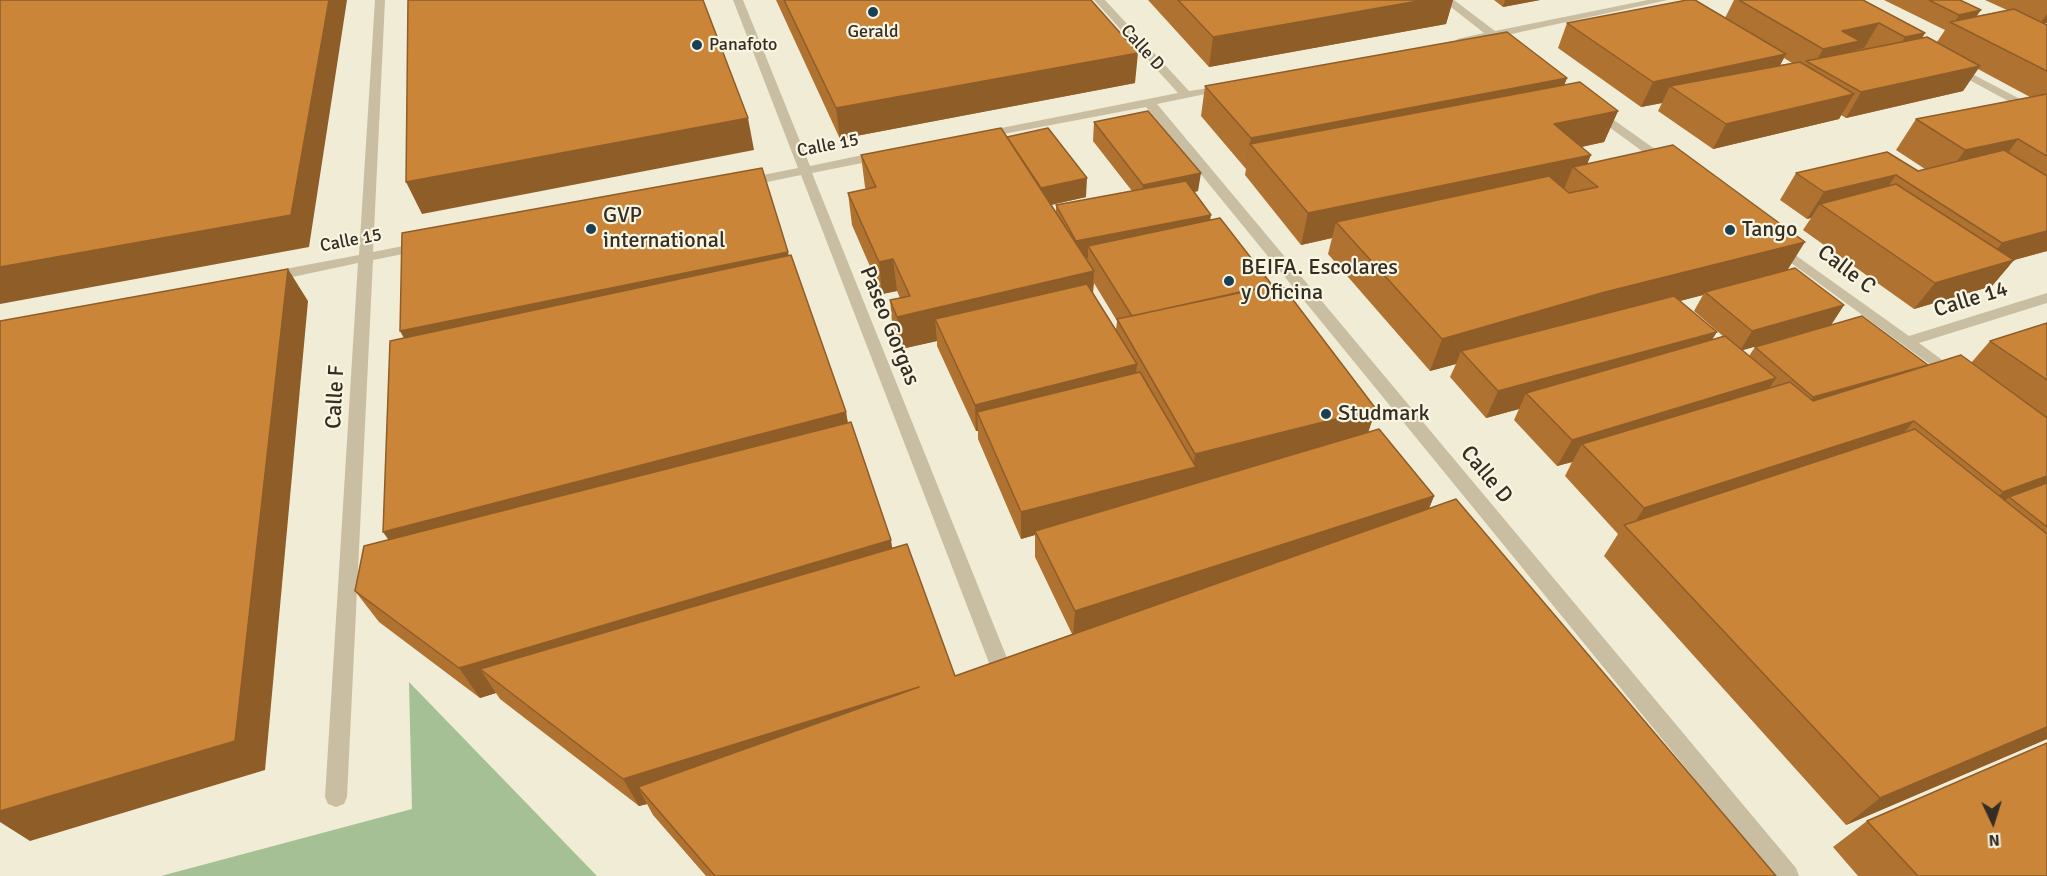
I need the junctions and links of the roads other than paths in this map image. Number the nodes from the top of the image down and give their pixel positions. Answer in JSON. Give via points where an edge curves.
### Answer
{"nodes":[{"id":1,"x":380,"y":0,"type":"edge"},
{"id":2,"x":738,"y":0,"type":"edge"},
{"id":3,"x":1099,"y":0,"type":"edge"},
{"id":4,"x":1447,"y":0,"type":"edge"},
{"id":5,"x":1663,"y":0,"type":"edge"},
{"id":6,"x":1493,"y":34,"type":"junction"},
{"id":7,"x":1448,"y":44,"type":"edge"},
{"id":8,"x":1512,"y":49,"type":"edge"},
{"id":9,"x":1942,"y":62,"type":"edge"},
{"id":10,"x":1242,"y":84,"type":"edge"},
{"id":11,"x":1185,"y":95,"type":"junction"},
{"id":12,"x":1580,"y":99,"type":"edge"},
{"id":13,"x":1149,"y":103,"type":"junction"},
{"id":14,"x":2047,"y":118,"type":"edge"},
{"id":15,"x":964,"y":139,"type":"edge"},
{"id":16,"x":895,"y":153,"type":"edge"},
{"id":17,"x":1676,"y":170,"type":"edge"},
{"id":18,"x":803,"y":171,"type":"junction"},
{"id":19,"x":734,"y":185,"type":"edge"},
{"id":20,"x":1762,"y":235,"type":"edge"},
{"id":21,"x":435,"y":244,"type":"edge"},
{"id":22,"x":366,"y":258,"type":"junction"},
{"id":23,"x":252,"y":280,"type":"edge"},
{"id":24,"x":2047,"y":298,"type":"edge"},
{"id":25,"x":1907,"y":342,"type":"junction"},
{"id":26,"x":1963,"y":383,"type":"edge"},
{"id":27,"x":1001,"y":668,"type":"edge"},
{"id":28,"x":336,"y":797,"type":"dead end"},
{"id":29,"x":1788,"y":876,"type":"edge"}],
"edges":[{"from":1,"to":22,"type":"street","name":"Calle F"},
{"from":2,"to":18,"type":"street","name":"Paseo Gorgas"},
{"from":3,"to":11,"type":"street","name":"Calle D"},
{"from":4,"to":6,"type":"street"},
{"from":5,"to":6,"type":"street"},
{"from":6,"to":7,"type":"street"},
{"from":6,"to":8,"type":"street"},
{"from":9,"to":14,"type":"street"},
{"from":10,"to":11,"type":"street"},
{"from":11,"to":13,"type":"street"},
{"from":12,"to":17,"type":"street"},
{"from":13,"to":15,"type":"street"},
{"from":13,"to":29,"type":"street","name":"Calle D"},
{"from":16,"to":18,"type":"street","name":"Calle 15"},
{"from":18,"to":19,"type":"street","name":"Calle 15"},
{"from":18,"to":27,"type":"street","name":"Paseo Gorgas"},
{"from":20,"to":25,"type":"street","name":"Calle C"},
{"from":21,"to":22,"type":"street","name":"Calle 15"},
{"from":22,"to":23,"type":"street","name":"Calle 15"},
{"from":22,"to":28,"type":"street","name":"Calle F"},
{"from":24,"to":25,"type":"street","name":"Calle 14"},
{"from":25,"to":26,"type":"street","name":"Calle C"}]}
